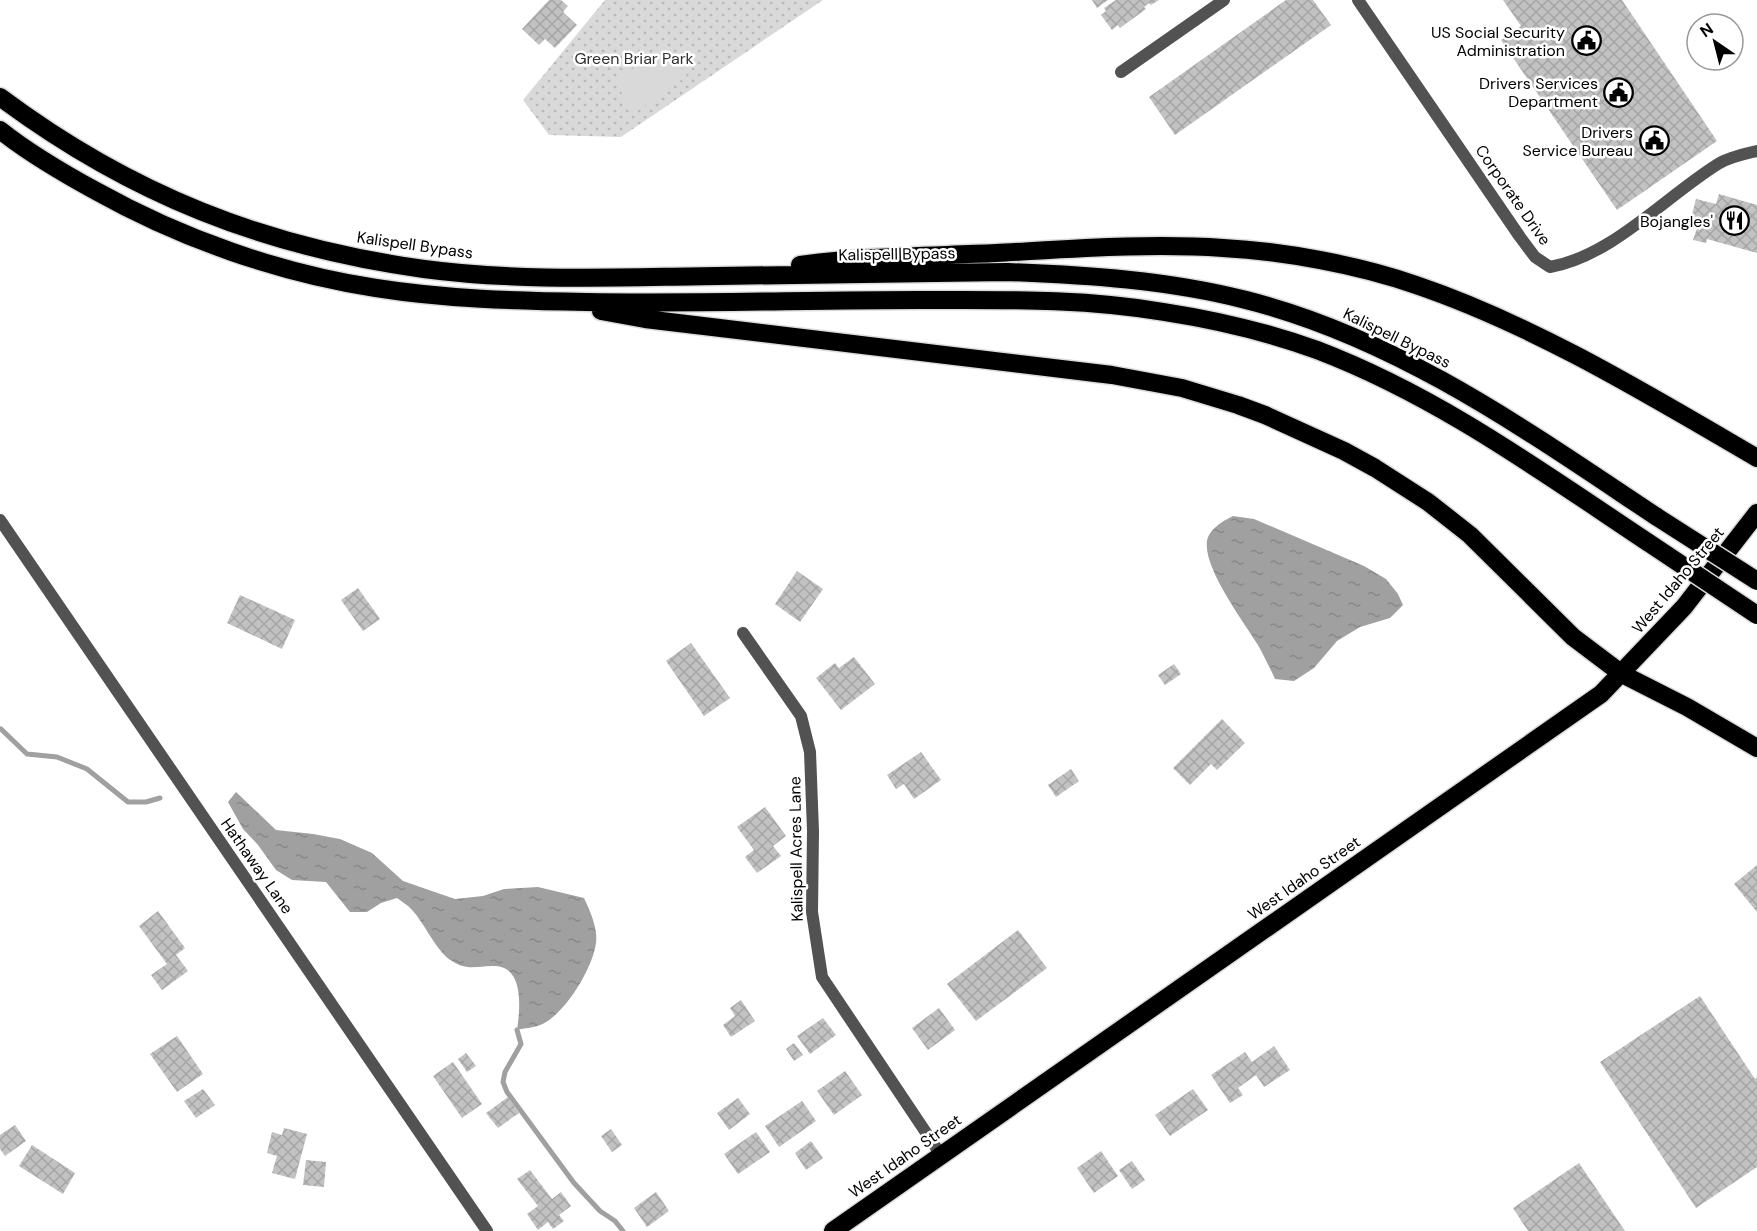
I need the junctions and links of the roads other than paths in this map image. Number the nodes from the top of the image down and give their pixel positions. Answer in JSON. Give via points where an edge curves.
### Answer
{"nodes":[{"id":1,"x":1224,"y":0,"type":"edge"},
{"id":2,"x":1358,"y":0,"type":"edge"},
{"id":3,"x":1120,"y":72,"type":"dead end"},
{"id":4,"x":0,"y":97,"type":"edge"},
{"id":5,"x":0,"y":130,"type":"edge"},
{"id":6,"x":1757,"y":151,"type":"edge"},
{"id":7,"x":750,"y":275,"type":"junction"},
{"id":8,"x":552,"y":301,"type":"junction"},
{"id":9,"x":1757,"y":458,"type":"edge"},
{"id":10,"x":1757,"y":513,"type":"edge"},
{"id":11,"x":0,"y":520,"type":"edge"},
{"id":12,"x":1757,"y":581,"type":"edge"},
{"id":13,"x":1757,"y":615,"type":"edge"},
{"id":14,"x":743,"y":633,"type":"dead end"},
{"id":15,"x":1622,"y":674,"type":"junction"},
{"id":16,"x":1757,"y":748,"type":"edge"},
{"id":17,"x":941,"y":1155,"type":"junction"},
{"id":18,"x":487,"y":1231,"type":"edge"},
{"id":19,"x":833,"y":1231,"type":"edge"}],
"edges":[{"from":1,"to":3,"type":"street"},
{"from":2,"to":6,"type":"street","name":"Corporate Drive","via":[[1520,237],[1535,257],[1550,267],[1568,264],[1601,249],[1720,163]]},
{"from":4,"to":7,"type":"highway","name":"Kalispell Bypass","via":[[76,149],[169,198],[224,221],[322,250],[426,269],[479,273]]},
{"from":5,"to":8,"type":"highway","via":[[111,200],[171,229],[271,264],[418,294]]},
{"from":7,"to":9,"type":"highway","via":[[850,260],[1133,248],[1223,248],[1326,262],[1414,284],[1490,314],[1614,377]]},
{"from":7,"to":12,"type":"highway","name":"Kalispell Bypass","bridge":true,"via":[[1051,274],[1140,281],[1247,300],[1334,328],[1392,354],[1496,413]]},
{"from":8,"to":13,"type":"highway","bridge":true,"via":[[1040,300],[1137,307],[1286,339],[1387,381],[1495,441]]},
{"from":8,"to":15,"type":"highway","via":[[645,319],[1112,375],[1182,388],[1238,405],[1344,451],[1428,502],[1470,535],[1573,638]]},
{"from":10,"to":15,"type":"highway","name":"West Idaho Street","via":[[1684,607]]},
{"from":11,"to":18,"type":"street","name":"Hathaway Lane"},
{"from":14,"to":17,"type":"street","name":"Kalispell Acres Lane","via":[[801,716],[810,752],[812,912],[822,977]]},
{"from":15,"to":16,"type":"highway","via":[[1687,706]]},
{"from":15,"to":17,"type":"highway","name":"West Idaho Street","via":[[1601,694]]},
{"from":17,"to":19,"type":"highway","name":"West Idaho Street"}]}
